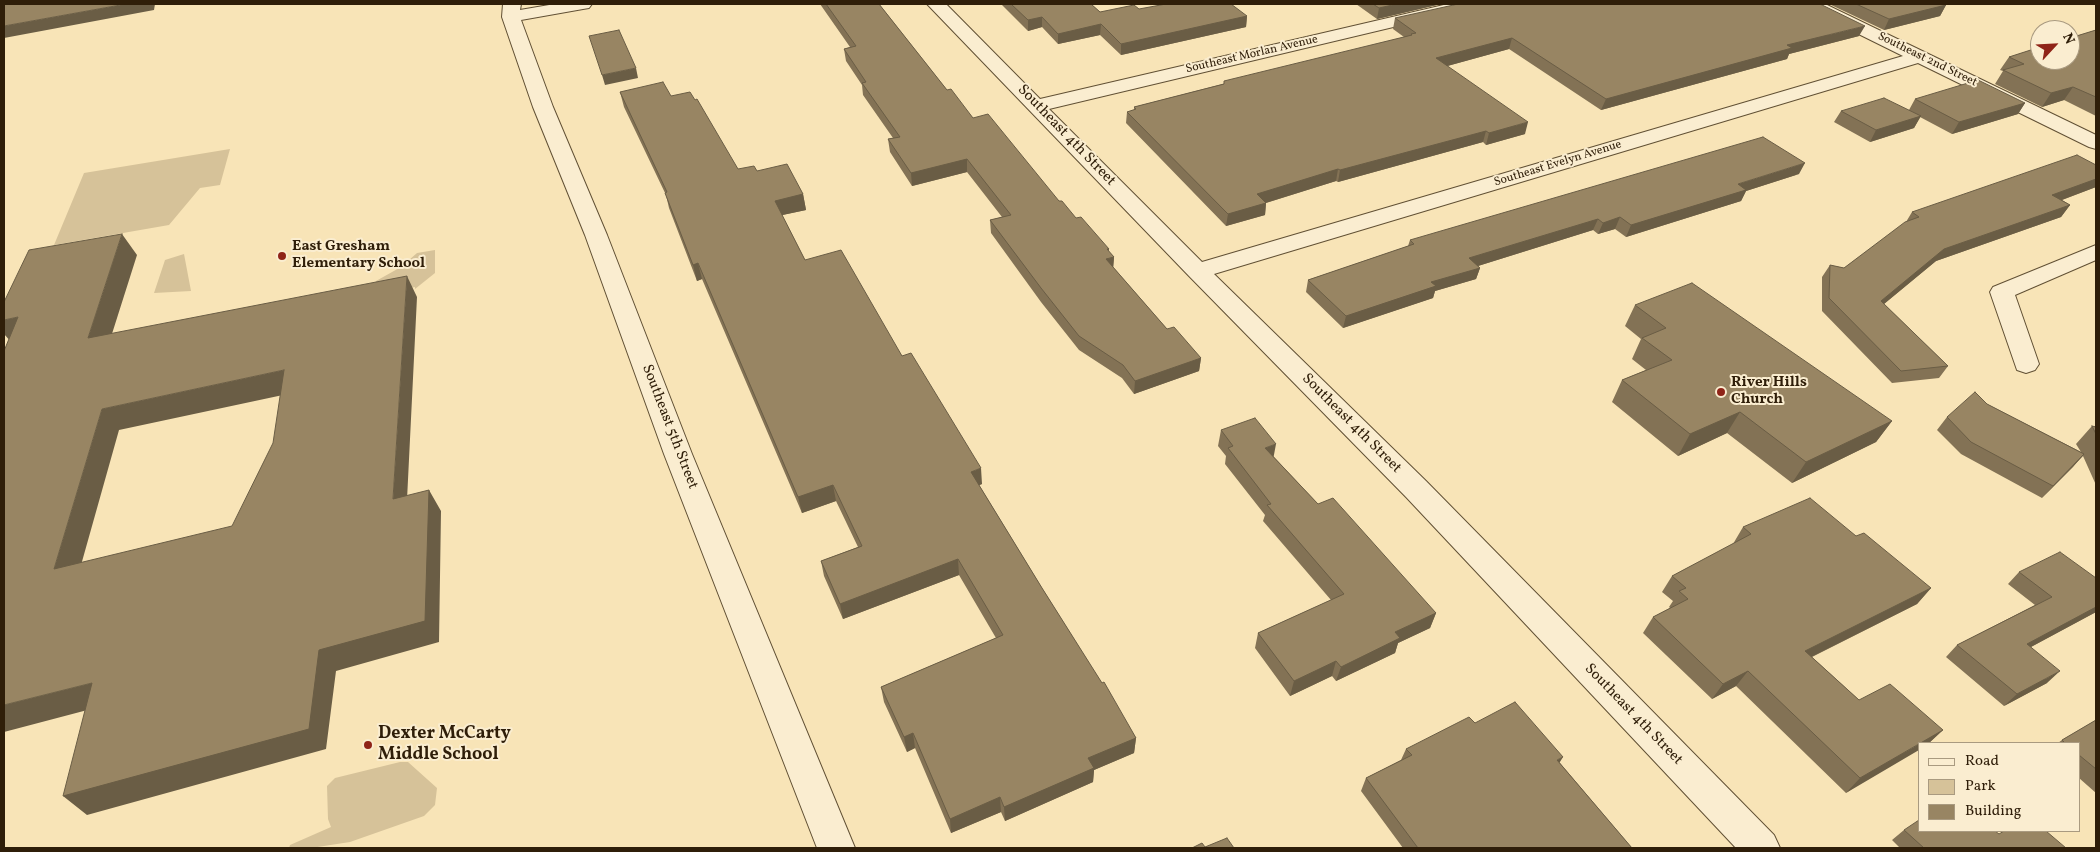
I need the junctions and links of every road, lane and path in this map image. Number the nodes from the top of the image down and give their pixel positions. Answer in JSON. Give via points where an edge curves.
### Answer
{"nodes":[{"id":1,"x":583,"y":4,"type":"edge"},
{"id":2,"x":936,"y":4,"type":"edge"},
{"id":3,"x":1469,"y":4,"type":"edge"},
{"id":4,"x":1812,"y":4,"type":"edge"},
{"id":5,"x":511,"y":10,"type":"edge"},
{"id":6,"x":1919,"y":56,"type":"junction"},
{"id":7,"x":1035,"y":106,"type":"junction"},
{"id":8,"x":2096,"y":143,"type":"edge"},
{"id":9,"x":2096,"y":252,"type":"edge"},
{"id":10,"x":1197,"y":271,"type":"junction"},
{"id":11,"x":2026,"y":364,"type":"dead end"},
{"id":12,"x":836,"y":848,"type":"edge"},
{"id":13,"x":1761,"y":848,"type":"edge"}],
"edges":[{"from":1,"to":5,"type":"street"},
{"from":2,"to":7,"type":"street","name":"Southeast 4th Street"},
{"from":3,"to":7,"type":"street","name":"Southeast Morlan Avenue"},
{"from":4,"to":6,"type":"street","name":"Southeast 2nd Street"},
{"from":5,"to":12,"type":"street","name":"Southeast 5th Street","via":[[678,454]]},
{"from":6,"to":8,"type":"street","name":"Southeast 2nd Street"},
{"from":6,"to":10,"type":"street","name":"Southeast Evelyn Avenue"},
{"from":7,"to":10,"type":"street","name":"Southeast 4th Street"},
{"from":9,"to":11,"type":"street","via":[[2002,292]]},
{"from":10,"to":13,"type":"street","name":"Southeast 4th Street","via":[[1422,495]]}]}
